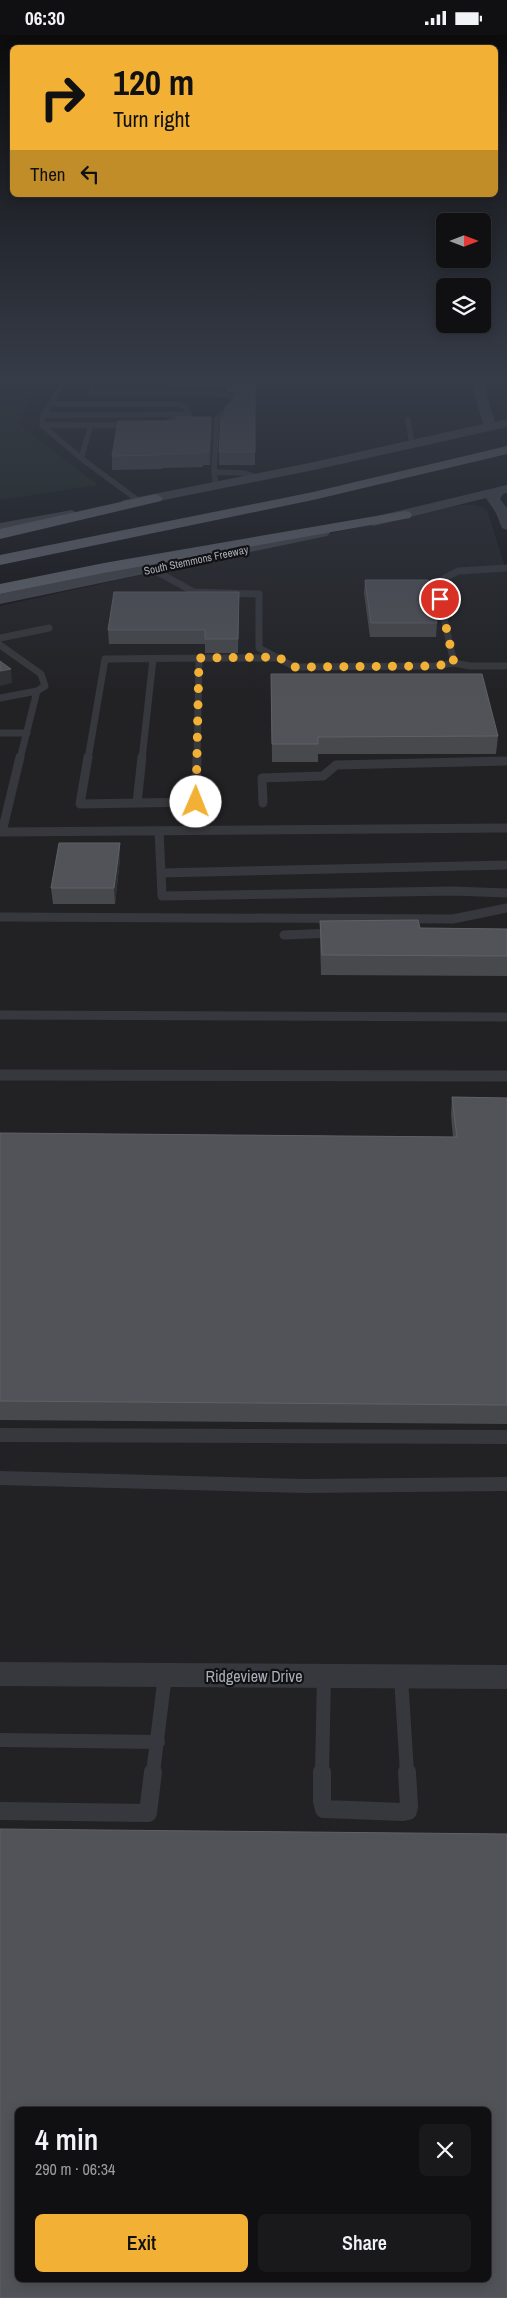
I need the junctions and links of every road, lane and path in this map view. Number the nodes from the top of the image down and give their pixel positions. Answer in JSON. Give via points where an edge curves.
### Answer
{"nodes":[{"id":1,"x":120,"y":487,"type":"edge"},
{"id":2,"x":191,"y":487,"type":"edge"},
{"id":3,"x":301,"y":487,"type":"edge"},
{"id":4,"x":353,"y":487,"type":"edge"},
{"id":5,"x":412,"y":487,"type":"edge"},
{"id":6,"x":502,"y":491,"type":"edge"},
{"id":7,"x":156,"y":498,"type":"junction"},
{"id":8,"x":139,"y":501,"type":"junction"},
{"id":9,"x":405,"y":515,"type":"junction"},
{"id":10,"x":507,"y":524,"type":"edge"},
{"id":11,"x":0,"y":528,"type":"edge"},
{"id":12,"x":0,"y":534,"type":"edge"},
{"id":13,"x":0,"y":546,"type":"edge"},
{"id":14,"x":0,"y":560,"type":"edge"},
{"id":15,"x":507,"y":568,"type":"edge"},
{"id":16,"x":152,"y":569,"type":"junction"},
{"id":17,"x":0,"y":571,"type":"edge"},
{"id":18,"x":0,"y":589,"type":"edge"},
{"id":19,"x":0,"y":599,"type":"edge"},
{"id":20,"x":49,"y":628,"type":"dead end"},
{"id":21,"x":0,"y":639,"type":"edge"},
{"id":22,"x":0,"y":645,"type":"edge"},
{"id":23,"x":278,"y":657,"type":"junction"},
{"id":24,"x":199,"y":658,"type":"junction"},
{"id":25,"x":153,"y":659,"type":"junction"},
{"id":26,"x":454,"y":663,"type":"junction"},
{"id":27,"x":506,"y":668,"type":"edge"},
{"id":28,"x":37,"y":691,"type":"junction"},
{"id":29,"x":0,"y":698,"type":"edge"},
{"id":30,"x":0,"y":733,"type":"edge"},
{"id":31,"x":27,"y":733,"type":"junction"},
{"id":32,"x":507,"y":761,"type":"edge"},
{"id":33,"x":137,"y":803,"type":"junction"},
{"id":34,"x":262,"y":803,"type":"dead end"},
{"id":35,"x":507,"y":828,"type":"edge"},
{"id":36,"x":159,"y":831,"type":"junction"},
{"id":37,"x":1,"y":832,"type":"edge"},
{"id":38,"x":507,"y":865,"type":"edge"},
{"id":39,"x":161,"y":873,"type":"junction"},
{"id":40,"x":507,"y":893,"type":"edge"},
{"id":41,"x":507,"y":908,"type":"edge"},
{"id":42,"x":0,"y":917,"type":"edge"},
{"id":43,"x":345,"y":933,"type":"edge"},
{"id":44,"x":284,"y":935,"type":"dead end"},
{"id":45,"x":0,"y":1015,"type":"edge"},
{"id":46,"x":507,"y":1017,"type":"edge"},
{"id":47,"x":0,"y":1075,"type":"edge"},
{"id":48,"x":507,"y":1076,"type":"edge"},
{"id":49,"x":0,"y":1435,"type":"edge"},
{"id":50,"x":507,"y":1437,"type":"edge"},
{"id":51,"x":0,"y":1478,"type":"edge"},
{"id":52,"x":507,"y":1484,"type":"edge"},
{"id":53,"x":0,"y":1674,"type":"edge"},
{"id":54,"x":165,"y":1675,"type":"junction"},
{"id":55,"x":324,"y":1676,"type":"junction"},
{"id":56,"x":402,"y":1677,"type":"junction"},
{"id":57,"x":507,"y":1677,"type":"edge"},
{"id":58,"x":0,"y":1740,"type":"edge"},
{"id":59,"x":158,"y":1742,"type":"junction"},
{"id":60,"x":0,"y":1811,"type":"edge"}],
"edges":[{"from":1,"to":8,"type":"lane"},
{"from":2,"to":7,"type":"main road"},
{"from":3,"to":13,"type":"highway"},
{"from":4,"to":14,"type":"highway"},
{"from":5,"to":17,"type":"highway","name":"South Stemmons Freeway","via":[[238,527]]},
{"from":6,"to":9,"type":"main road","name":"South Stemmons Freeway"},
{"from":6,"to":10,"type":"main road","via":[[494,499]]},
{"from":7,"to":8,"type":"main road"},
{"from":7,"to":12,"type":"highway"},
{"from":8,"to":11,"type":"main road"},
{"from":9,"to":16,"type":"main road","name":"South Stemmons Freeway"},
{"from":9,"to":18,"type":"highway"},
{"from":15,"to":26,"type":"lane","via":[[458,571],[436,583]]},
{"from":16,"to":19,"type":"main road","name":"South Stemmons Freeway"},
{"from":16,"to":23,"type":"lane","via":[[194,591],[259,594],[260,648]]},
{"from":20,"to":21,"type":"lane"},
{"from":22,"to":28,"type":"lane","via":[[41,673],[45,686]]},
{"from":23,"to":24,"type":"lane"},
{"from":23,"to":26,"type":"lane","via":[[295,667],[435,666]]},
{"from":24,"to":25,"type":"lane"},
{"from":24,"to":33,"type":"lane","via":[[196,802]]},
{"from":25,"to":33,"type":"lane"},
{"from":25,"to":33,"type":"lane","via":[[105,659],[80,804]]},
{"from":26,"to":27,"type":"lane"},
{"from":28,"to":29,"type":"lane"},
{"from":28,"to":31,"type":"lane"},
{"from":30,"to":31,"type":"lane"},
{"from":31,"to":37,"type":"lane"},
{"from":32,"to":34,"type":"lane","via":[[336,765],[323,776],[262,778]]},
{"from":35,"to":36,"type":"lane"},
{"from":36,"to":37,"type":"lane"},
{"from":36,"to":39,"type":"lane"},
{"from":38,"to":39,"type":"lane"},
{"from":39,"to":40,"type":"lane","via":[[162,896]]},
{"from":41,"to":42,"type":"lane","via":[[452,919]]},
{"from":43,"to":44,"type":"lane"},
{"from":45,"to":46,"type":"lane"},
{"from":47,"to":48,"type":"lane"},
{"from":49,"to":50,"type":"lane"},
{"from":51,"to":52,"type":"lane","via":[[305,1486]]},
{"from":53,"to":54,"type":"street","name":"Ridgeview Drive"},
{"from":54,"to":55,"type":"street","name":"Ridgeview Drive"},
{"from":54,"to":59,"type":"lane"},
{"from":55,"to":56,"type":"street","name":"Ridgeview Drive"},
{"from":55,"to":56,"type":"lane","via":[[324,1809],[403,1812],[408,1811],[409,1806]]},
{"from":56,"to":57,"type":"street","name":"Ridgeview Drive"},
{"from":58,"to":59,"type":"lane"},
{"from":59,"to":60,"type":"lane","via":[[148,1813]]}]}
